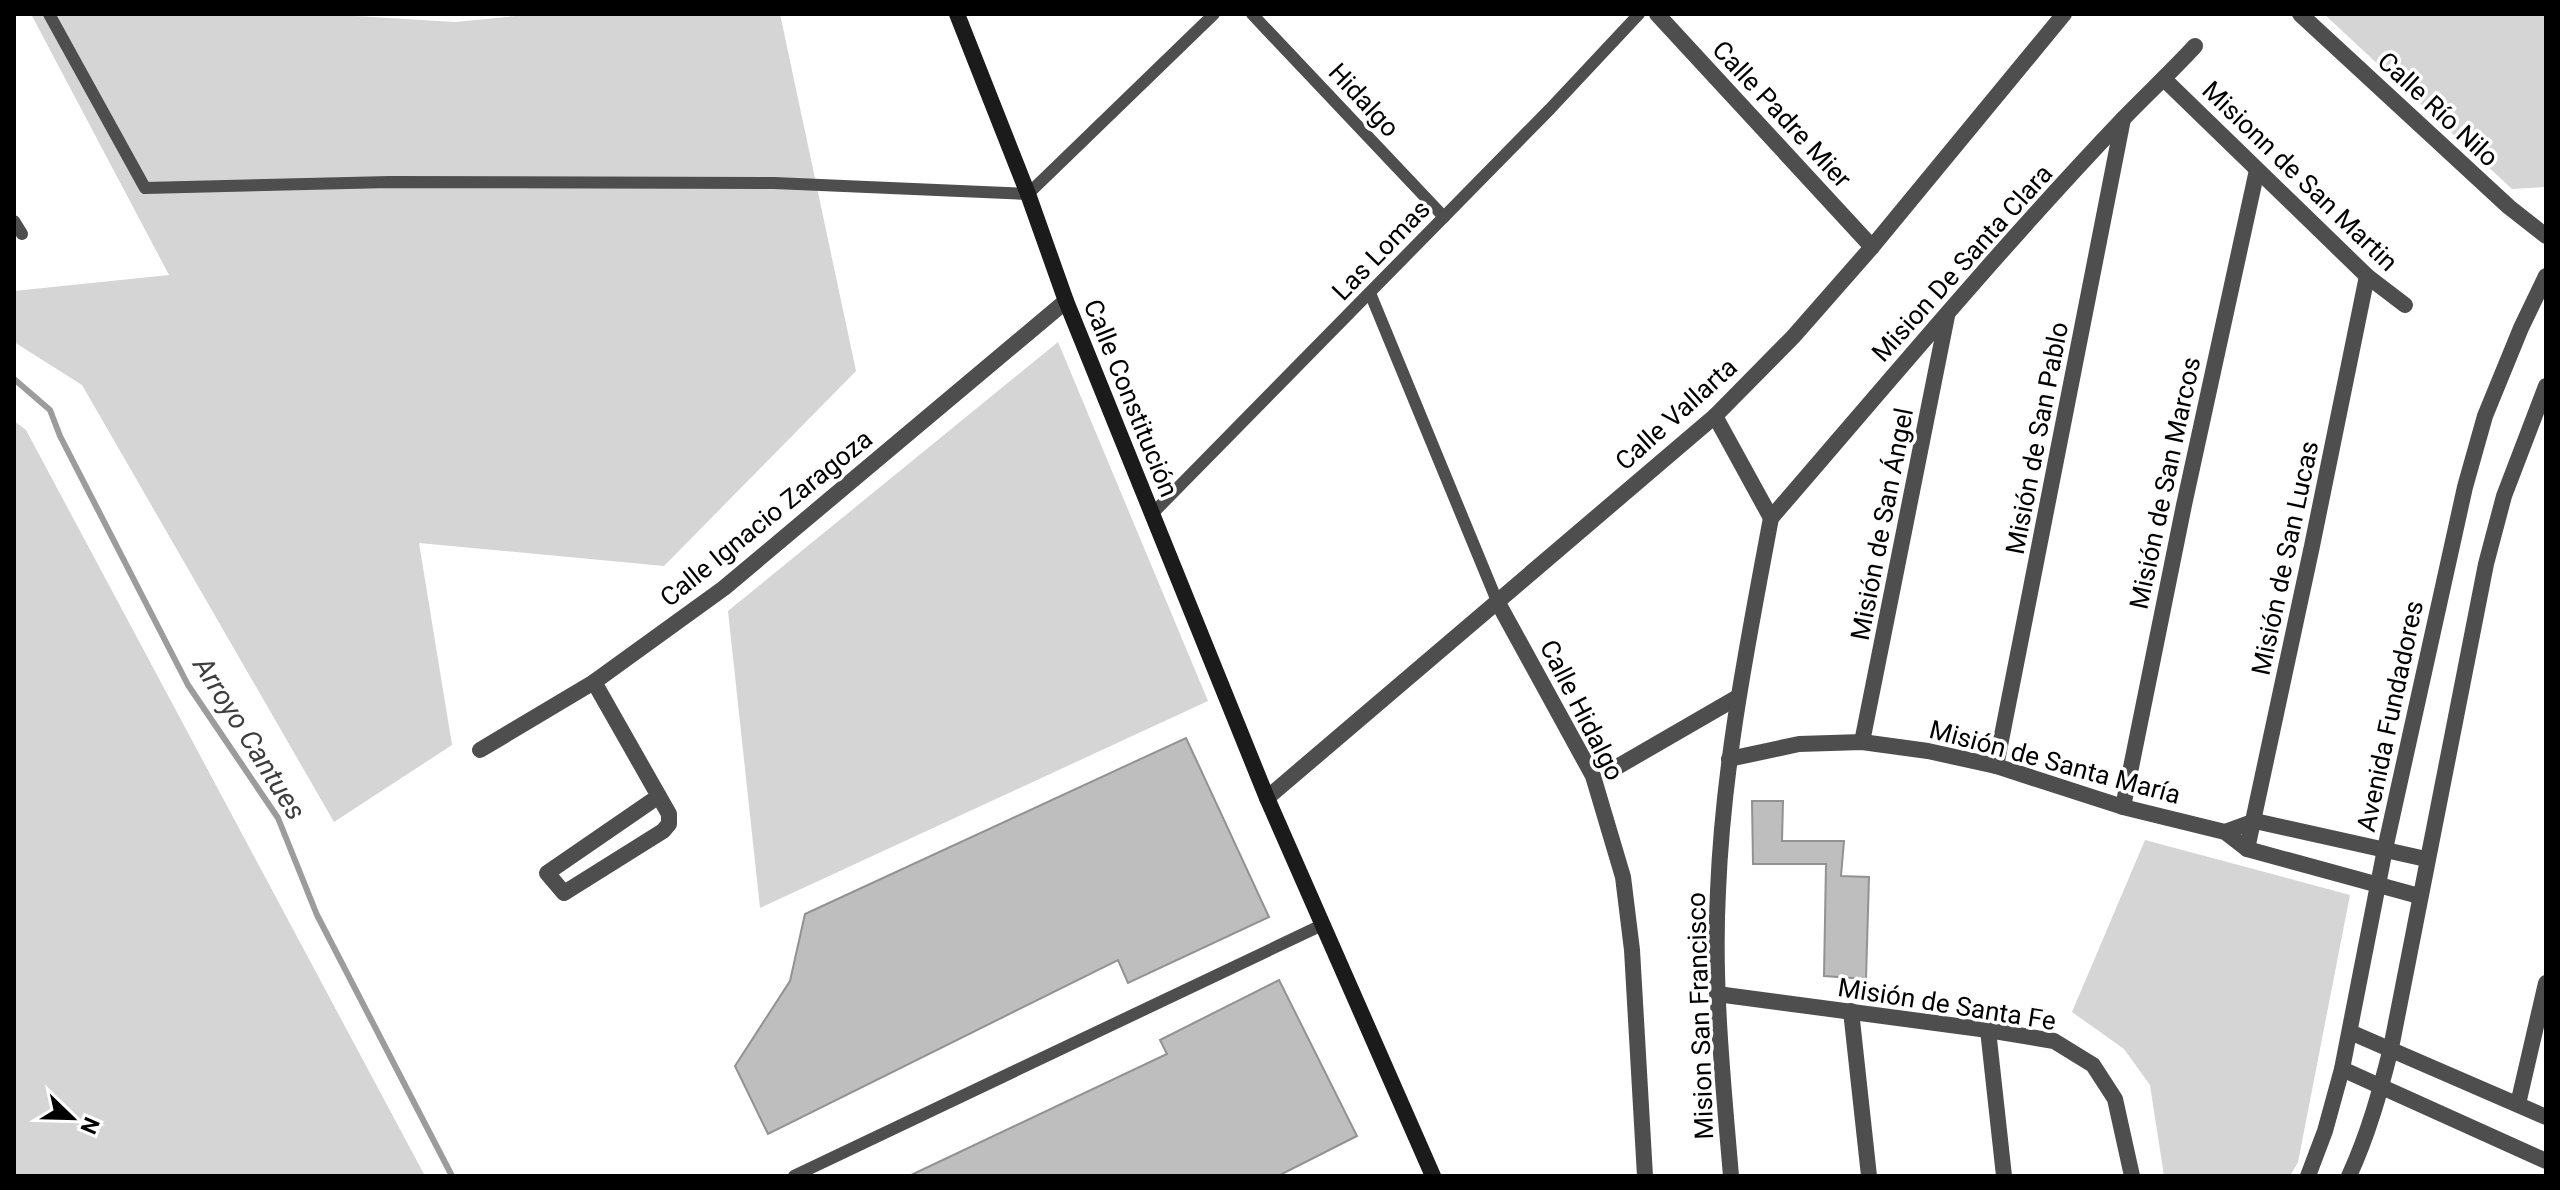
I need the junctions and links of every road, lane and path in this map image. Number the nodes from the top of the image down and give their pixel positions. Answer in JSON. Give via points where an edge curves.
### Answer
{"nodes":[{"id":1,"x":49,"y":14,"type":"edge"},
{"id":2,"x":957,"y":14,"type":"edge"},
{"id":3,"x":1214,"y":14,"type":"edge"},
{"id":4,"x":1252,"y":14,"type":"edge"},
{"id":5,"x":1639,"y":14,"type":"edge"},
{"id":6,"x":1657,"y":14,"type":"edge"},
{"id":7,"x":2064,"y":14,"type":"edge"},
{"id":8,"x":2300,"y":14,"type":"edge"},
{"id":9,"x":2195,"y":46,"type":"dead end"},
{"id":10,"x":2165,"y":80,"type":"junction"},
{"id":11,"x":2123,"y":119,"type":"junction"},
{"id":12,"x":2257,"y":170,"type":"junction"},
{"id":13,"x":1028,"y":194,"type":"junction"},
{"id":14,"x":1444,"y":217,"type":"junction"},
{"id":15,"x":14,"y":221,"type":"edge"},
{"id":16,"x":22,"y":234,"type":"dead end"},
{"id":17,"x":2546,"y":236,"type":"edge"},
{"id":18,"x":1872,"y":247,"type":"junction"},
{"id":19,"x":2367,"y":276,"type":"junction"},
{"id":20,"x":2546,"y":276,"type":"edge"},
{"id":21,"x":1370,"y":293,"type":"junction"},
{"id":22,"x":1066,"y":301,"type":"junction"},
{"id":23,"x":2405,"y":305,"type":"dead end"},
{"id":24,"x":1947,"y":315,"type":"junction"},
{"id":25,"x":2546,"y":386,"type":"edge"},
{"id":26,"x":1715,"y":416,"type":"junction"},
{"id":27,"x":1152,"y":514,"type":"junction"},
{"id":28,"x":1771,"y":518,"type":"junction"},
{"id":29,"x":1497,"y":601,"type":"junction"},
{"id":30,"x":594,"y":682,"type":"junction"},
{"id":31,"x":1738,"y":697,"type":"junction"},
{"id":32,"x":1862,"y":742,"type":"junction"},
{"id":33,"x":480,"y":750,"type":"dead end"},
{"id":34,"x":1729,"y":759,"type":"junction"},
{"id":35,"x":1996,"y":766,"type":"junction"},
{"id":36,"x":1617,"y":767,"type":"dead end"},
{"id":37,"x":659,"y":796,"type":"junction"},
{"id":38,"x":1267,"y":798,"type":"junction"},
{"id":39,"x":2123,"y":807,"type":"junction"},
{"id":40,"x":2255,"y":821,"type":"junction"},
{"id":41,"x":2225,"y":832,"type":"junction"},
{"id":42,"x":2247,"y":849,"type":"junction"},
{"id":43,"x":2385,"y":849,"type":"junction"},
{"id":44,"x":2426,"y":859,"type":"junction"},
{"id":45,"x":2378,"y":885,"type":"junction"},
{"id":46,"x":2419,"y":896,"type":"junction"},
{"id":47,"x":1322,"y":925,"type":"junction"},
{"id":48,"x":2546,"y":983,"type":"edge"},
{"id":49,"x":1717,"y":994,"type":"junction"},
{"id":50,"x":1851,"y":1011,"type":"junction"},
{"id":51,"x":1988,"y":1030,"type":"junction"},
{"id":52,"x":2350,"y":1032,"type":"junction"},
{"id":53,"x":2391,"y":1048,"type":"junction"},
{"id":54,"x":2342,"y":1069,"type":"junction"},
{"id":55,"x":2382,"y":1087,"type":"junction"},
{"id":56,"x":2518,"y":1104,"type":"junction"},
{"id":57,"x":2546,"y":1117,"type":"edge"},
{"id":58,"x":2546,"y":1161,"type":"edge"},
{"id":59,"x":794,"y":1176,"type":"edge"},
{"id":60,"x":1433,"y":1176,"type":"edge"},
{"id":61,"x":1645,"y":1176,"type":"edge"},
{"id":62,"x":1731,"y":1176,"type":"edge"},
{"id":63,"x":1869,"y":1176,"type":"edge"},
{"id":64,"x":2004,"y":1176,"type":"edge"},
{"id":65,"x":2132,"y":1176,"type":"edge"},
{"id":66,"x":2308,"y":1176,"type":"edge"},
{"id":67,"x":2349,"y":1176,"type":"edge"}],
"edges":[{"from":1,"to":13,"type":"lane","via":[[145,188],[390,182],[774,183]]},
{"from":2,"to":13,"type":"main road","name":"Calle Constitución"},
{"from":3,"to":13,"type":"lane"},
{"from":4,"to":14,"type":"lane","name":"Hidalgo"},
{"from":5,"to":14,"type":"lane","name":"Las Lomas"},
{"from":6,"to":18,"type":"street","name":"Calle Padre Mier"},
{"from":7,"to":18,"type":"street","name":"Calle Vallarta"},
{"from":8,"to":17,"type":"street","name":"Calle Río Nilo"},
{"from":9,"to":10,"type":"street","name":"Mision De Santa Clara"},
{"from":10,"to":11,"type":"street","name":"Mision De Santa Clara"},
{"from":10,"to":12,"type":"street","name":"Misionn de San Martin"},
{"from":11,"to":24,"type":"street","name":"Mision De Santa Clara"},
{"from":11,"to":35,"type":"street","name":"Misión de San Pablo"},
{"from":12,"to":19,"type":"street","name":"Misionn de San Martin"},
{"from":12,"to":39,"type":"street","name":"Misión de San Marcos"},
{"from":13,"to":22,"type":"main road","name":"Calle Constitución"},
{"from":14,"to":21,"type":"lane","name":"Las Lomas"},
{"from":15,"to":16,"type":"lane"},
{"from":18,"to":26,"type":"street","name":"Calle Vallarta"},
{"from":19,"to":23,"type":"street","name":"Misionn de San Martin"},
{"from":19,"to":40,"type":"street","name":"Misión de San Lucas"},
{"from":20,"to":43,"type":"street","name":"Avenida Fundadores","via":[[2477,444]]},
{"from":21,"to":27,"type":"lane","name":"Las Lomas"},
{"from":21,"to":29,"type":"lane","name":"Calle Hidalgo"},
{"from":22,"to":27,"type":"main road","name":"Calle Constitución"},
{"from":22,"to":30,"type":"street","name":"Calle Ignacio Zaragoza","via":[[724,588]]},
{"from":24,"to":28,"type":"street","name":"Mision De Santa Clara"},
{"from":24,"to":32,"type":"street","name":"Misión de San Ángel"},
{"from":25,"to":44,"type":"street","via":[[2504,496],[2486,564]]},
{"from":26,"to":28,"type":"street"},
{"from":26,"to":29,"type":"street","name":"Calle Vallarta"},
{"from":27,"to":38,"type":"main road","name":"Calle Constitución"},
{"from":28,"to":31,"type":"street","name":"Mision San Francisco"},
{"from":29,"to":38,"type":"street","name":"Calle Vallarta"},
{"from":29,"to":61,"type":"street","name":"Calle Hidalgo","via":[[1593,776],[1623,877]]},
{"from":30,"to":33,"type":"street","name":"Calle Ignacio Zaragoza"},
{"from":30,"to":37,"type":"street"},
{"from":31,"to":34,"type":"street","name":"Mision San Francisco"},
{"from":31,"to":36,"type":"street"},
{"from":32,"to":34,"type":"street","name":"Misión de Santa María","via":[[1799,744]]},
{"from":32,"to":35,"type":"street","name":"Misión de Santa María"},
{"from":34,"to":49,"type":"street","name":"Mision San Francisco","via":[[1717,893]]},
{"from":35,"to":39,"type":"street","name":"Misión de Santa María"},
{"from":37,"to":37,"type":"street","via":[[669,814],[663,831],[564,893],[547,873]]},
{"from":38,"to":47,"type":"main road","name":"Calle Constitución"},
{"from":39,"to":41,"type":"street","name":"Misión de Santa María"},
{"from":40,"to":41,"type":"street"},
{"from":40,"to":42,"type":"street","name":"Misión de San Lucas"},
{"from":40,"to":43,"type":"street"},
{"from":41,"to":42,"type":"street"},
{"from":42,"to":45,"type":"street"},
{"from":43,"to":44,"type":"street"},
{"from":43,"to":45,"type":"street","name":"Avenida Fundadores"},
{"from":44,"to":46,"type":"street"},
{"from":45,"to":46,"type":"street"},
{"from":45,"to":52,"type":"street","name":"Avenida Fundadores"},
{"from":46,"to":53,"type":"street"},
{"from":47,"to":59,"type":"lane"},
{"from":47,"to":60,"type":"main road","name":"Calle Constitución"},
{"from":48,"to":56,"type":"street"},
{"from":49,"to":50,"type":"street","name":"Misión de Santa Fe"},
{"from":49,"to":62,"type":"street","name":"Mision San Francisco"},
{"from":50,"to":51,"type":"street","name":"Misión de Santa Fe"},
{"from":50,"to":63,"type":"street"},
{"from":51,"to":64,"type":"street"},
{"from":51,"to":65,"type":"street","name":"Misión de Santa Fe","via":[[2054,1041],[2093,1065],[2115,1099]]},
{"from":52,"to":53,"type":"street"},
{"from":52,"to":54,"type":"street","name":"Avenida Fundadores"},
{"from":53,"to":55,"type":"street"},
{"from":53,"to":56,"type":"street"},
{"from":54,"to":55,"type":"street"},
{"from":54,"to":66,"type":"street","name":"Avenida Fundadores"},
{"from":55,"to":58,"type":"street"},
{"from":55,"to":67,"type":"street"},
{"from":56,"to":57,"type":"street"}]}
